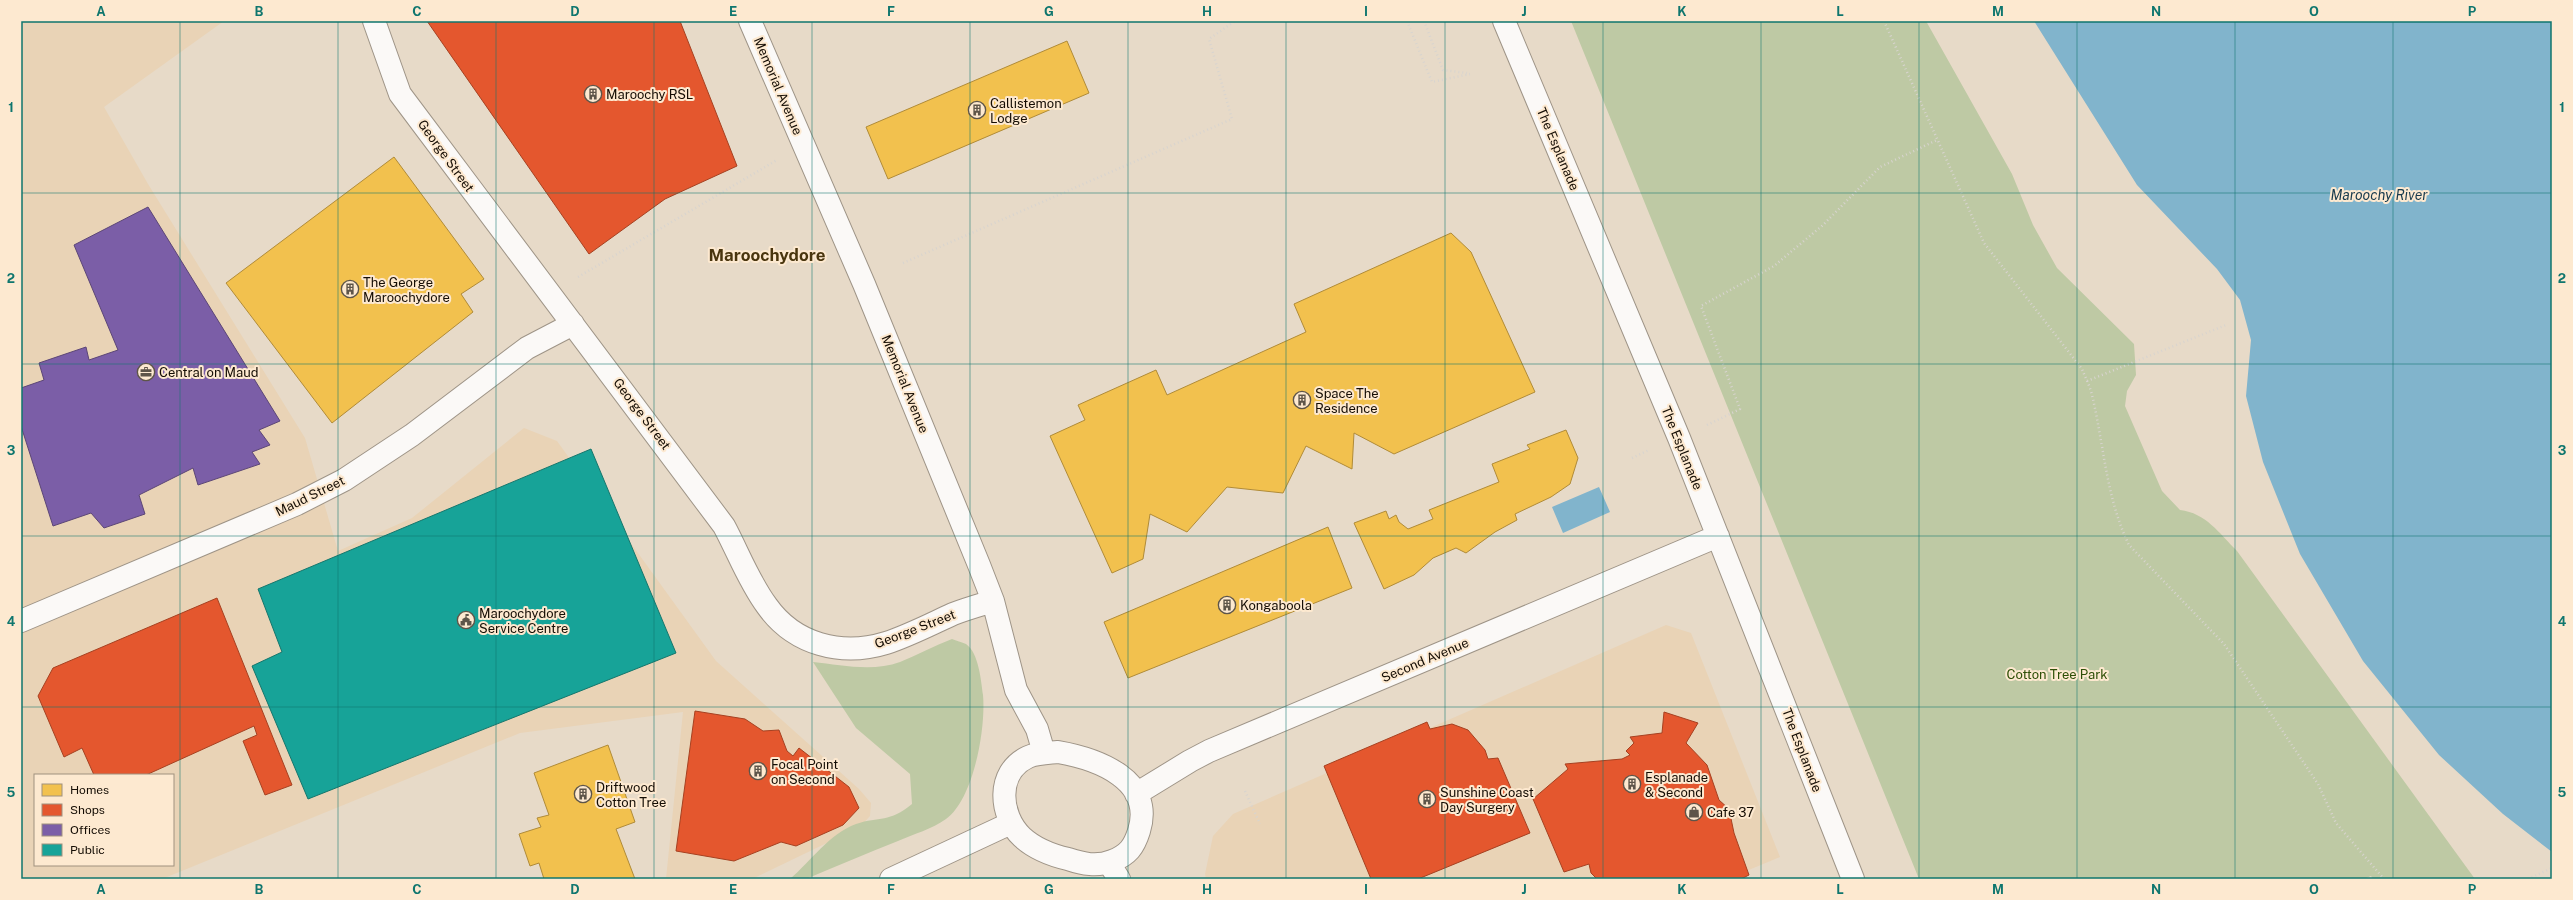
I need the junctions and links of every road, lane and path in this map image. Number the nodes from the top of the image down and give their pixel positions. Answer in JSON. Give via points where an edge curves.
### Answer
{"nodes":[{"id":1,"x":374,"y":21,"type":"edge"},
{"id":2,"x":750,"y":21,"type":"edge"},
{"id":3,"x":1235,"y":21,"type":"edge"},
{"id":4,"x":1407,"y":21,"type":"edge"},
{"id":5,"x":1424,"y":21,"type":"edge"},
{"id":6,"x":1504,"y":21,"type":"edge"},
{"id":7,"x":1884,"y":21,"type":"edge"},
{"id":8,"x":1937,"y":140,"type":"junction"},
{"id":9,"x":803,"y":144,"type":"junction"},
{"id":10,"x":903,"y":263,"type":"dead end"},
{"id":11,"x":551,"y":292,"type":"junction"},
{"id":12,"x":573,"y":324,"type":"junction"},
{"id":13,"x":2226,"y":325,"type":"dead end"},
{"id":14,"x":2087,"y":381,"type":"junction"},
{"id":15,"x":1679,"y":438,"type":"junction"},
{"id":16,"x":1632,"y":458,"type":"dead end"},
{"id":17,"x":1718,"y":536,"type":"junction"},
{"id":18,"x":993,"y":601,"type":"junction"},
{"id":19,"x":21,"y":621,"type":"edge"},
{"id":20,"x":1044,"y":753,"type":"junction"},
{"id":21,"x":1245,"y":791,"type":"dead end"},
{"id":22,"x":1136,"y":794,"type":"junction"},
{"id":23,"x":1011,"y":823,"type":"junction"},
{"id":24,"x":1260,"y":824,"type":"dead end"},
{"id":25,"x":2552,"y":868,"type":"edge"},
{"id":26,"x":1114,"y":871,"type":"edge"},
{"id":27,"x":891,"y":879,"type":"edge"},
{"id":28,"x":1853,"y":879,"type":"edge"},
{"id":29,"x":2384,"y":879,"type":"edge"},
{"id":30,"x":2528,"y":879,"type":"edge"}],
"edges":[{"from":1,"to":11,"type":"street","name":"George Street","via":[[400,94],[524,261]]},
{"from":2,"to":9,"type":"street","name":"Memorial Avenue"},
{"from":3,"to":10,"type":"path","via":[[1209,39],[1232,119]]},
{"from":4,"to":5,"type":"path","via":[[1432,82],[1470,74],[1443,70]]},
{"from":6,"to":15,"type":"street","name":"The Esplanade"},
{"from":7,"to":8,"type":"path"},
{"from":8,"to":14,"type":"path","via":[[1984,243],[2082,369]]},
{"from":8,"to":15,"type":"path","via":[[1880,167],[1823,225],[1774,266],[1702,306],[1740,409]]},
{"from":9,"to":11,"type":"path"},
{"from":9,"to":18,"type":"street","name":"Memorial Avenue","via":[[867,291]]},
{"from":11,"to":12,"type":"street","name":"George Street"},
{"from":12,"to":18,"type":"street","name":"George Street","via":[[724,526],[768,607],[781,623],[797,636],[812,643],[837,648],[863,648],[886,643]]},
{"from":12,"to":19,"type":"street","name":"Maud Street","via":[[527,348],[412,435],[344,480],[296,504]]},
{"from":13,"to":14,"type":"path"},
{"from":14,"to":29,"type":"path","via":[[2092,393],[2104,467],[2120,528],[2129,545],[2224,644],[2318,784],[2336,823]]},
{"from":15,"to":16,"type":"path"},
{"from":15,"to":17,"type":"street","name":"The Esplanade"},
{"from":17,"to":22,"type":"street","name":"Second Avenue","via":[[1209,751]]},
{"from":17,"to":28,"type":"street","name":"The Esplanade"},
{"from":18,"to":20,"type":"street","name":"Memorial Avenue","via":[[1016,690],[1037,729]]},
{"from":20,"to":22,"type":"street","via":[[1058,752],[1101,764],[1118,773]]},
{"from":20,"to":23,"type":"street","via":[[1029,757],[1010,774],[1004,790],[1005,809]]},
{"from":21,"to":24,"type":"path"},
{"from":22,"to":26,"type":"street","via":[[1142,808],[1134,846]]},
{"from":23,"to":26,"type":"street","via":[[1021,836],[1048,854]]},
{"from":23,"to":27,"type":"street"},
{"from":25,"to":30,"type":"path"}]}
